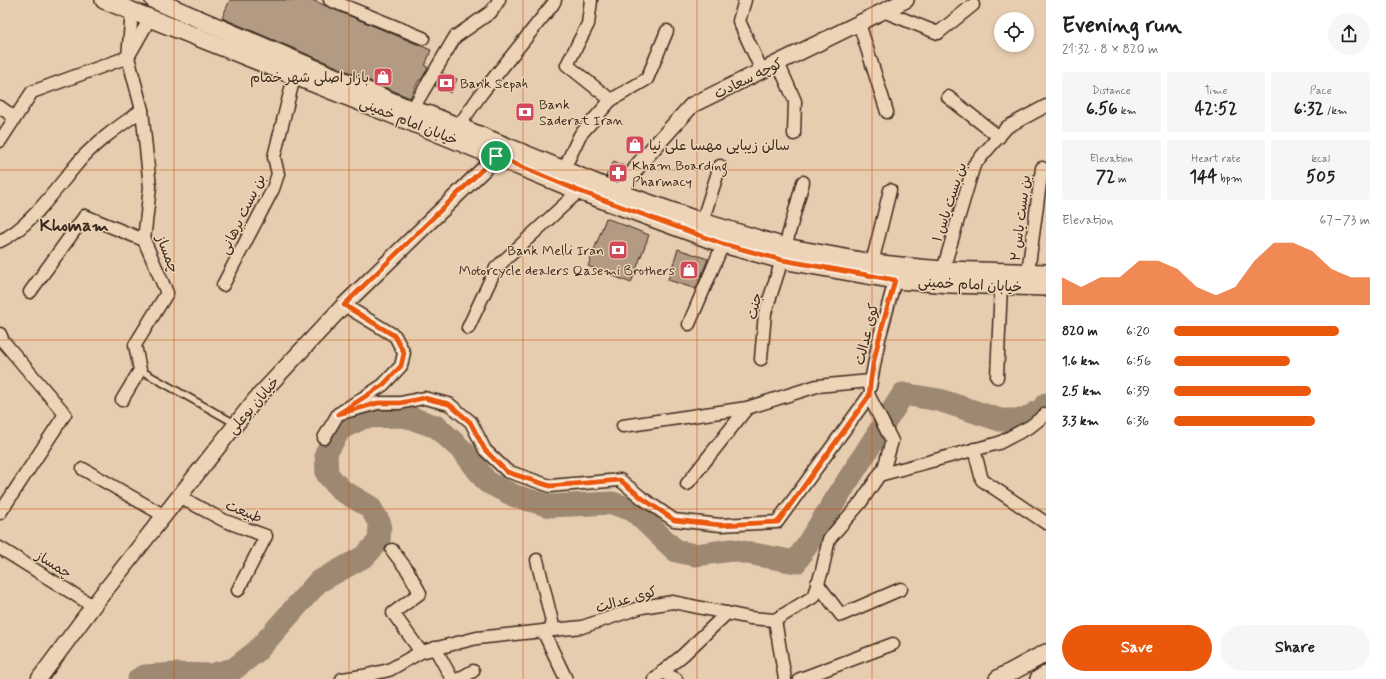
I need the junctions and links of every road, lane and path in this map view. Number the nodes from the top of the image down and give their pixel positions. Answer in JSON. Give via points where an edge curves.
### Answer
{"nodes":[{"id":1,"x":104,"y":0,"type":"edge"},
{"id":2,"x":155,"y":0,"type":"edge"},
{"id":3,"x":330,"y":0,"type":"edge"},
{"id":4,"x":499,"y":0,"type":"edge"},
{"id":5,"x":555,"y":0,"type":"edge"},
{"id":6,"x":591,"y":0,"type":"edge"},
{"id":7,"x":746,"y":0,"type":"edge"},
{"id":8,"x":906,"y":0,"type":"edge"},
{"id":9,"x":973,"y":4,"type":"dead end"},
{"id":10,"x":178,"y":5,"type":"edge"},
{"id":11,"x":132,"y":11,"type":"junction"},
{"id":12,"x":883,"y":11,"type":"junction"},
{"id":13,"x":150,"y":18,"type":"junction"},
{"id":14,"x":859,"y":23,"type":"junction"},
{"id":15,"x":170,"y":26,"type":"junction"},
{"id":16,"x":667,"y":31,"type":"dead end"},
{"id":17,"x":423,"y":38,"type":"dead end"},
{"id":18,"x":128,"y":57,"type":"junction"},
{"id":19,"x":778,"y":63,"type":"junction"},
{"id":20,"x":296,"y":68,"type":"junction"},
{"id":21,"x":762,"y":71,"type":"junction"},
{"id":22,"x":948,"y":97,"type":"dead end"},
{"id":23,"x":611,"y":100,"type":"junction"},
{"id":24,"x":1046,"y":106,"type":"edge"},
{"id":25,"x":0,"y":107,"type":"edge"},
{"id":26,"x":142,"y":110,"type":"junction"},
{"id":27,"x":412,"y":110,"type":"junction"},
{"id":28,"x":887,"y":112,"type":"dead end"},
{"id":29,"x":15,"y":118,"type":"junction"},
{"id":30,"x":458,"y":127,"type":"junction"},
{"id":31,"x":794,"y":134,"type":"dead end"},
{"id":32,"x":999,"y":137,"type":"junction"},
{"id":33,"x":0,"y":141,"type":"edge"},
{"id":34,"x":496,"y":156,"type":"junction"},
{"id":35,"x":720,"y":166,"type":"dead end"},
{"id":36,"x":1042,"y":168,"type":"dead end"},
{"id":37,"x":563,"y":171,"type":"junction"},
{"id":38,"x":803,"y":182,"type":"dead end"},
{"id":39,"x":890,"y":190,"type":"dead end"},
{"id":40,"x":579,"y":191,"type":"junction"},
{"id":41,"x":620,"y":194,"type":"junction"},
{"id":42,"x":702,"y":222,"type":"junction"},
{"id":43,"x":144,"y":240,"type":"junction"},
{"id":44,"x":0,"y":241,"type":"edge"},
{"id":45,"x":723,"y":244,"type":"junction"},
{"id":46,"x":783,"y":254,"type":"junction"},
{"id":47,"x":872,"y":263,"type":"junction"},
{"id":48,"x":943,"y":270,"type":"junction"},
{"id":49,"x":1028,"y":272,"type":"junction"},
{"id":50,"x":1046,"y":272,"type":"edge"},
{"id":51,"x":895,"y":280,"type":"junction"},
{"id":52,"x":223,"y":286,"type":"dead end"},
{"id":53,"x":1001,"y":286,"type":"junction"},
{"id":54,"x":1046,"y":287,"type":"edge"},
{"id":55,"x":30,"y":292,"type":"dead end"},
{"id":56,"x":344,"y":305,"type":"junction"},
{"id":57,"x":689,"y":324,"type":"dead end"},
{"id":58,"x":468,"y":328,"type":"dead end"},
{"id":59,"x":1,"y":340,"type":"edge"},
{"id":60,"x":762,"y":359,"type":"dead end"},
{"id":61,"x":140,"y":370,"type":"junction"},
{"id":62,"x":997,"y":377,"type":"dead end"},
{"id":63,"x":870,"y":381,"type":"junction"},
{"id":64,"x":869,"y":396,"type":"junction"},
{"id":65,"x":122,"y":400,"type":"dead end"},
{"id":66,"x":748,"y":408,"type":"junction"},
{"id":67,"x":338,"y":414,"type":"junction"},
{"id":68,"x":1046,"y":414,"type":"edge"},
{"id":69,"x":236,"y":424,"type":"junction"},
{"id":70,"x":623,"y":426,"type":"dead end"},
{"id":71,"x":324,"y":438,"type":"dead end"},
{"id":72,"x":974,"y":449,"type":"junction"},
{"id":73,"x":83,"y":468,"type":"dead end"},
{"id":74,"x":879,"y":475,"type":"junction"},
{"id":75,"x":688,"y":484,"type":"dead end"},
{"id":76,"x":178,"y":496,"type":"junction"},
{"id":77,"x":0,"y":513,"type":"edge"},
{"id":78,"x":163,"y":515,"type":"junction"},
{"id":79,"x":1046,"y":523,"type":"edge"},
{"id":80,"x":0,"y":548,"type":"edge"},
{"id":81,"x":392,"y":550,"type":"dead end"},
{"id":82,"x":536,"y":560,"type":"dead end"},
{"id":83,"x":818,"y":583,"type":"junction"},
{"id":84,"x":901,"y":589,"type":"dead end"},
{"id":85,"x":238,"y":590,"type":"dead end"},
{"id":86,"x":93,"y":606,"type":"junction"},
{"id":87,"x":727,"y":613,"type":"junction"},
{"id":88,"x":775,"y":620,"type":"junction"},
{"id":89,"x":549,"y":630,"type":"junction"},
{"id":90,"x":893,"y":644,"type":"dead end"},
{"id":91,"x":436,"y":648,"type":"junction"},
{"id":92,"x":421,"y":652,"type":"junction"},
{"id":93,"x":1046,"y":653,"type":"edge"},
{"id":94,"x":473,"y":671,"type":"dead end"},
{"id":95,"x":1046,"y":675,"type":"edge"},
{"id":96,"x":658,"y":676,"type":"edge"},
{"id":97,"x":39,"y":679,"type":"edge"},
{"id":98,"x":342,"y":679,"type":"edge"},
{"id":99,"x":452,"y":679,"type":"edge"},
{"id":100,"x":459,"y":679,"type":"edge"},
{"id":101,"x":566,"y":679,"type":"edge"},
{"id":102,"x":676,"y":679,"type":"edge"},
{"id":103,"x":785,"y":679,"type":"edge"},
{"id":104,"x":800,"y":679,"type":"edge"},
{"id":105,"x":998,"y":679,"type":"edge"},
{"id":106,"x":1039,"y":679,"type":"edge"}],
"edges":[{"from":1,"to":11,"type":"main road","name":"خیابان امام خمینی"},
{"from":2,"to":10,"type":"main road","name":"خیابان امام خمینی"},
{"from":3,"to":17,"type":"street"},
{"from":4,"to":27,"type":"street","via":[[490,12],[455,37]]},
{"from":5,"to":30,"type":"street"},
{"from":6,"to":23,"type":"street","via":[[588,24],[567,65]]},
{"from":7,"to":21,"type":"street","via":[[739,21]]},
{"from":8,"to":12,"type":"street","name":"کوچه سعادت"},
{"from":9,"to":12,"type":"street","via":[[938,33]]},
{"from":10,"to":15,"type":"main road"},
{"from":10,"to":20,"type":"main road","name":"خیابان امام خمینی"},
{"from":11,"to":13,"type":"main road","name":"خیابان امام خمینی"},
{"from":11,"to":18,"type":"street","name":"چمساز"},
{"from":12,"to":14,"type":"street","name":"کوچه سعادت"},
{"from":13,"to":15,"type":"main road","name":"خیابان امام خمینی"},
{"from":13,"to":18,"type":"street"},
{"from":14,"to":19,"type":"street","name":"کوچه سعادت"},
{"from":14,"to":28,"type":"street"},
{"from":15,"to":20,"type":"main road","name":"خیابان امام خمینی"},
{"from":16,"to":23,"type":"street","via":[[647,79]]},
{"from":18,"to":26,"type":"street","name":"چمساز"},
{"from":18,"to":29,"type":"street","via":[[32,92]]},
{"from":19,"to":21,"type":"street","name":"کوچه سعادت"},
{"from":19,"to":31,"type":"street","via":[[795,101]]},
{"from":20,"to":27,"type":"main road","name":"خیابان امام خمینی"},
{"from":20,"to":34,"type":"main road","name":"خیابان امام خمینی"},
{"from":20,"to":52,"type":"street","name":"بن بست برهانی","via":[[274,157],[278,174],[273,189]]},
{"from":21,"to":41,"type":"street","name":"کوچه سعادت","via":[[692,105],[639,164]]},
{"from":22,"to":32,"type":"street"},
{"from":23,"to":37,"type":"street","via":[[580,135]]},
{"from":24,"to":32,"type":"street","name":"بن بست یاس ۱","via":[[1007,127]]},
{"from":25,"to":29,"type":"street"},
{"from":26,"to":43,"type":"street","name":"چمساز","via":[[150,187]]},
{"from":26,"to":44,"type":"street","via":[[109,133],[83,158],[27,222]]},
{"from":27,"to":30,"type":"main road","name":"خیابان امام خمینی"},
{"from":29,"to":33,"type":"street"},
{"from":30,"to":37,"type":"main road","name":"خیابان امام خمینی"},
{"from":32,"to":48,"type":"street","name":"بن بست یاس ۱","via":[[974,165]]},
{"from":34,"to":40,"type":"main road","name":"خیابان امام خمینی"},
{"from":34,"to":56,"type":"street","name":"خیابان بوعلی"},
{"from":35,"to":42,"type":"street"},
{"from":36,"to":49,"type":"street","name":"بن بست یاس ۲"},
{"from":37,"to":41,"type":"main road","name":"خیابان امام خمینی"},
{"from":38,"to":46,"type":"street","name":"جنت"},
{"from":39,"to":47,"type":"street"},
{"from":40,"to":45,"type":"main road","name":"خیابان امام خمینی"},
{"from":40,"to":58,"type":"street","via":[[496,268]]},
{"from":41,"to":42,"type":"main road","name":"خیابان امام خمینی"},
{"from":42,"to":46,"type":"main road","name":"خیابان امام خمینی"},
{"from":43,"to":55,"type":"street","via":[[85,216]]},
{"from":43,"to":61,"type":"street","name":"چمساز","via":[[168,293],[135,345]]},
{"from":45,"to":46,"type":"main road","name":"خیابان امام خمینی"},
{"from":45,"to":57,"type":"street"},
{"from":46,"to":47,"type":"main road","name":"خیابان امام خمینی"},
{"from":46,"to":51,"type":"main road","name":"خیابان امام خمینی"},
{"from":46,"to":60,"type":"street","name":"جنت","via":[[765,313]]},
{"from":47,"to":48,"type":"main road","name":"خیابان امام خمینی"},
{"from":48,"to":49,"type":"main road","name":"خیابان امام خمینی"},
{"from":49,"to":50,"type":"main road","name":"خیابان امام خمینی"},
{"from":51,"to":53,"type":"main road","name":"خیابان امام خمینی"},
{"from":51,"to":63,"type":"street","name":"کوی عدالت"},
{"from":53,"to":54,"type":"main road","name":"خیابان امام خمینی"},
{"from":53,"to":62,"type":"street"},
{"from":56,"to":67,"type":"street","via":[[395,336],[404,353],[401,366],[383,385]]},
{"from":56,"to":69,"type":"street","name":"خیابان بوعلی","via":[[255,400]]},
{"from":59,"to":77,"type":"street","via":[[65,414]]},
{"from":61,"to":65,"type":"street"},
{"from":61,"to":69,"type":"lane"},
{"from":63,"to":64,"type":"street","name":"کوی عدالت"},
{"from":63,"to":66,"type":"street","via":[[817,386]]},
{"from":64,"to":67,"type":"street","via":[[778,522],[721,525],[674,520],[620,480],[550,486],[507,472],[485,450],[470,422],[449,404],[424,398],[400,403],[378,403]]},
{"from":64,"to":74,"type":"street","via":[[892,442],[884,468]]},
{"from":66,"to":70,"type":"street"},
{"from":66,"to":75,"type":"street"},
{"from":67,"to":71,"type":"street"},
{"from":68,"to":72,"type":"street","via":[[1031,426],[999,443]]},
{"from":69,"to":76,"type":"street","name":"خیابان بوعلی"},
{"from":72,"to":74,"type":"street"},
{"from":72,"to":79,"type":"street","via":[[982,480]]},
{"from":73,"to":78,"type":"street"},
{"from":74,"to":83,"type":"street","via":[[861,502],[829,539]]},
{"from":76,"to":78,"type":"street","name":"خیابان بوعلی"},
{"from":76,"to":85,"type":"street","name":"طبيعت","via":[[225,521],[266,536]]},
{"from":78,"to":86,"type":"street","name":"خیابان بوعلی"},
{"from":80,"to":86,"type":"street","name":"چمساز"},
{"from":81,"to":92,"type":"street","via":[[420,593],[393,613]]},
{"from":82,"to":89,"type":"street"},
{"from":83,"to":84,"type":"street","via":[[840,615]]},
{"from":83,"to":88,"type":"street","via":[[813,597]]},
{"from":86,"to":97,"type":"street","name":"خیابان بوعلی"},
{"from":87,"to":88,"type":"street","name":"کوی عدالت"},
{"from":87,"to":89,"type":"street","name":"کوی عدالت","via":[[673,602],[642,607],[582,627]]},
{"from":87,"to":96,"type":"street"},
{"from":88,"to":103,"type":"street"},
{"from":89,"to":91,"type":"street","name":"کوی عدالت","via":[[477,638]]},
{"from":89,"to":101,"type":"street"},
{"from":90,"to":104,"type":"street"},
{"from":91,"to":92,"type":"street","name":"کوی عدالت"},
{"from":91,"to":99,"type":"street"},
{"from":92,"to":98,"type":"street","name":"کوی عدالت","via":[[389,670]]},
{"from":93,"to":105,"type":"main road"},
{"from":94,"to":100,"type":"street"},
{"from":95,"to":106,"type":"main road"},
{"from":96,"to":102,"type":"street"}]}
